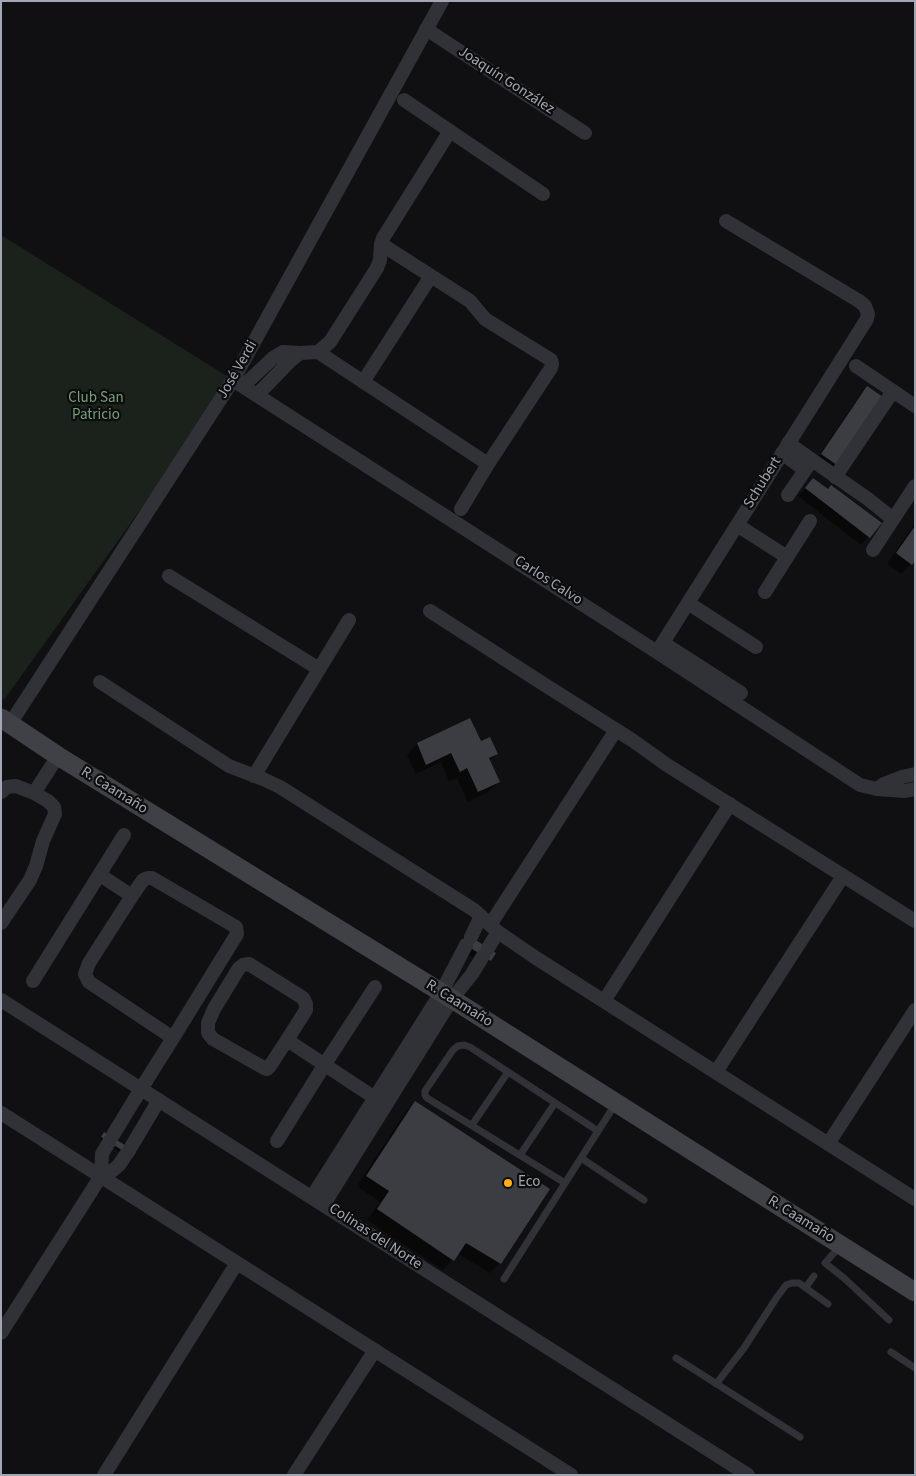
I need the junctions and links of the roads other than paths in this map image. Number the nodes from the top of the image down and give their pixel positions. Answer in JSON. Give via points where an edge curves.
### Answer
{"nodes":[{"id":1,"x":442,"y":1,"type":"edge"},
{"id":2,"x":426,"y":29,"type":"junction"},
{"id":3,"x":404,"y":100,"type":"dead end"},
{"id":4,"x":450,"y":131,"type":"junction"},
{"id":5,"x":585,"y":133,"type":"dead end"},
{"id":6,"x":543,"y":194,"type":"dead end"},
{"id":7,"x":726,"y":221,"type":"dead end"},
{"id":8,"x":381,"y":244,"type":"junction"},
{"id":9,"x":431,"y":276,"type":"junction"},
{"id":10,"x":318,"y":352,"type":"junction"},
{"id":11,"x":300,"y":354,"type":"junction"},
{"id":12,"x":856,"y":366,"type":"dead end"},
{"id":13,"x":363,"y":382,"type":"junction"},
{"id":14,"x":238,"y":383,"type":"junction"},
{"id":15,"x":893,"y":391,"type":"junction"},
{"id":16,"x":257,"y":395,"type":"junction"},
{"id":17,"x":915,"y":406,"type":"edge"},
{"id":18,"x":785,"y":448,"type":"junction"},
{"id":19,"x":488,"y":464,"type":"junction"},
{"id":20,"x":809,"y":465,"type":"junction"},
{"id":21,"x":835,"y":477,"type":"junction"},
{"id":22,"x":915,"y":486,"type":"edge"},
{"id":23,"x":788,"y":495,"type":"dead end"},
{"id":24,"x":461,"y":509,"type":"dead end"},
{"id":25,"x":893,"y":519,"type":"junction"},
{"id":26,"x":810,"y":521,"type":"dead end"},
{"id":27,"x":737,"y":525,"type":"junction"},
{"id":28,"x":873,"y":550,"type":"dead end"},
{"id":29,"x":787,"y":558,"type":"junction"},
{"id":30,"x":169,"y":576,"type":"dead end"},
{"id":31,"x":765,"y":592,"type":"dead end"},
{"id":32,"x":688,"y":603,"type":"junction"},
{"id":33,"x":430,"y":611,"type":"dead end"},
{"id":34,"x":349,"y":620,"type":"dead end"},
{"id":35,"x":660,"y":647,"type":"junction"},
{"id":36,"x":756,"y":647,"type":"dead end"},
{"id":37,"x":319,"y":669,"type":"junction"},
{"id":38,"x":100,"y":682,"type":"dead end"},
{"id":39,"x":741,"y":693,"type":"dead end"},
{"id":40,"x":6,"y":721,"type":"edge"},
{"id":41,"x":616,"y":730,"type":"junction"},
{"id":42,"x":58,"y":756,"type":"junction"},
{"id":43,"x":915,"y":774,"type":"edge"},
{"id":44,"x":254,"y":776,"type":"junction"},
{"id":45,"x":877,"y":789,"type":"junction"},
{"id":46,"x":915,"y":789,"type":"edge"},
{"id":47,"x":1,"y":792,"type":"edge"},
{"id":48,"x":34,"y":793,"type":"junction"},
{"id":49,"x":730,"y":804,"type":"junction"},
{"id":50,"x":124,"y":835,"type":"dead end"},
{"id":51,"x":100,"y":875,"type":"junction"},
{"id":52,"x":843,"y":876,"type":"junction"},
{"id":53,"x":132,"y":896,"type":"junction"},
{"id":54,"x":915,"y":922,"type":"edge"},
{"id":55,"x":1,"y":923,"type":"edge"},
{"id":56,"x":490,"y":924,"type":"junction"},
{"id":57,"x":33,"y":981,"type":"dead end"},
{"id":58,"x":375,"y":987,"type":"dead end"},
{"id":59,"x":446,"y":996,"type":"junction"},
{"id":60,"x":1,"y":1000,"type":"edge"},
{"id":61,"x":604,"y":1001,"type":"junction"},
{"id":62,"x":915,"y":1010,"type":"edge"},
{"id":63,"x":173,"y":1038,"type":"junction"},
{"id":64,"x":287,"y":1040,"type":"junction"},
{"id":65,"x":324,"y":1064,"type":"junction"},
{"id":66,"x":508,"y":1072,"type":"junction"},
{"id":67,"x":716,"y":1072,"type":"junction"},
{"id":68,"x":141,"y":1089,"type":"junction"},
{"id":69,"x":375,"y":1098,"type":"junction"},
{"id":70,"x":159,"y":1100,"type":"junction"},
{"id":71,"x":555,"y":1103,"type":"junction"},
{"id":72,"x":616,"y":1103,"type":"junction"},
{"id":73,"x":1,"y":1113,"type":"edge"},
{"id":74,"x":472,"y":1125,"type":"junction"},
{"id":75,"x":598,"y":1131,"type":"junction"},
{"id":76,"x":277,"y":1141,"type":"dead end"},
{"id":77,"x":828,"y":1144,"type":"junction"},
{"id":78,"x":520,"y":1155,"type":"junction"},
{"id":79,"x":581,"y":1158,"type":"junction"},
{"id":80,"x":101,"y":1176,"type":"junction"},
{"id":81,"x":565,"y":1183,"type":"junction"},
{"id":82,"x":915,"y":1199,"type":"edge"},
{"id":83,"x":644,"y":1200,"type":"dead end"},
{"id":84,"x":318,"y":1201,"type":"junction"},
{"id":85,"x":841,"y":1245,"type":"junction"},
{"id":86,"x":237,"y":1263,"type":"junction"},
{"id":87,"x":814,"y":1276,"type":"dead end"},
{"id":88,"x":504,"y":1279,"type":"dead end"},
{"id":89,"x":806,"y":1287,"type":"junction"},
{"id":90,"x":915,"y":1292,"type":"edge"},
{"id":91,"x":828,"y":1304,"type":"dead end"},
{"id":92,"x":890,"y":1320,"type":"dead end"},
{"id":93,"x":1,"y":1333,"type":"edge"},
{"id":94,"x":375,"y":1350,"type":"junction"},
{"id":95,"x":890,"y":1352,"type":"dead end"},
{"id":96,"x":676,"y":1358,"type":"dead end"},
{"id":97,"x":915,"y":1368,"type":"edge"},
{"id":98,"x":716,"y":1384,"type":"junction"},
{"id":99,"x":800,"y":1437,"type":"dead end"},
{"id":100,"x":549,"y":1469,"type":"edge"},
{"id":101,"x":104,"y":1475,"type":"edge"},
{"id":102,"x":294,"y":1475,"type":"edge"},
{"id":103,"x":571,"y":1475,"type":"edge"},
{"id":104,"x":748,"y":1475,"type":"edge"}],
"edges":[{"from":1,"to":2,"type":"street","name":"José Verdi"},
{"from":2,"to":5,"type":"street","name":"Joaquín González"},
{"from":2,"to":14,"type":"street","name":"José Verdi"},
{"from":3,"to":4,"type":"street"},
{"from":4,"to":6,"type":"street"},
{"from":4,"to":8,"type":"street"},
{"from":7,"to":18,"type":"street","name":"Schubert","via":[[859,300],[868,314],[864,326]]},
{"from":8,"to":9,"type":"street"},
{"from":8,"to":10,"type":"street","via":[[377,268],[330,342]]},
{"from":9,"to":13,"type":"street"},
{"from":9,"to":19,"type":"street","via":[[470,302],[485,319],[552,364]]},
{"from":10,"to":11,"type":"street"},
{"from":10,"to":13,"type":"street"},
{"from":11,"to":14,"type":"street","via":[[283,352]]},
{"from":11,"to":16,"type":"street"},
{"from":12,"to":15,"type":"street"},
{"from":13,"to":19,"type":"street"},
{"from":14,"to":16,"type":"street","name":"Carlos Calvo"},
{"from":14,"to":40,"type":"street","name":"José Verdi"},
{"from":15,"to":17,"type":"street"},
{"from":15,"to":21,"type":"street"},
{"from":16,"to":35,"type":"street","name":"Carlos Calvo"},
{"from":18,"to":20,"type":"street"},
{"from":18,"to":27,"type":"street","name":"Schubert"},
{"from":19,"to":24,"type":"street"},
{"from":20,"to":21,"type":"street"},
{"from":20,"to":23,"type":"street"},
{"from":21,"to":25,"type":"street"},
{"from":22,"to":25,"type":"street"},
{"from":25,"to":28,"type":"street"},
{"from":26,"to":29,"type":"street"},
{"from":27,"to":29,"type":"street"},
{"from":27,"to":32,"type":"street","name":"Schubert"},
{"from":29,"to":31,"type":"street"},
{"from":30,"to":37,"type":"street"},
{"from":32,"to":35,"type":"street","name":"Schubert"},
{"from":32,"to":36,"type":"street"},
{"from":33,"to":41,"type":"street"},
{"from":34,"to":37,"type":"street"},
{"from":35,"to":39,"type":"street"},
{"from":35,"to":45,"type":"street","name":"Carlos Calvo","via":[[860,785]]},
{"from":37,"to":44,"type":"street"},
{"from":38,"to":44,"type":"street","via":[[229,766]]},
{"from":40,"to":42,"type":"street","name":"R. Caamaño"},
{"from":41,"to":49,"type":"street"},
{"from":41,"to":56,"type":"street"},
{"from":42,"to":48,"type":"street"},
{"from":42,"to":59,"type":"street","name":"R. Caamaño"},
{"from":43,"to":45,"type":"street","via":[[902,776]]},
{"from":44,"to":56,"type":"street","via":[[280,787],[457,899]]},
{"from":45,"to":46,"type":"street"},
{"from":47,"to":48,"type":"street","via":[[16,786]]},
{"from":48,"to":55,"type":"street","via":[[54,807],[55,814],[30,880]]},
{"from":49,"to":52,"type":"street"},
{"from":49,"to":61,"type":"street"},
{"from":50,"to":51,"type":"street"},
{"from":51,"to":53,"type":"street"},
{"from":51,"to":57,"type":"street"},
{"from":52,"to":54,"type":"street"},
{"from":52,"to":67,"type":"street"},
{"from":53,"to":63,"type":"street","via":[[89,963],[86,978]]},
{"from":53,"to":63,"type":"street","via":[[143,880],[152,878],[236,927],[237,934]]},
{"from":56,"to":59,"type":"street","via":[[468,941]]},
{"from":56,"to":59,"type":"street","via":[[485,952],[472,974]]},
{"from":56,"to":61,"type":"street"},
{"from":58,"to":65,"type":"street"},
{"from":59,"to":69,"type":"street"},
{"from":59,"to":72,"type":"street","name":"R. Caamaño"},
{"from":59,"to":84,"type":"street"},
{"from":60,"to":68,"type":"street","name":"Colinas del Norte"},
{"from":61,"to":67,"type":"street"},
{"from":62,"to":77,"type":"street"},
{"from":63,"to":68,"type":"street"},
{"from":64,"to":64,"type":"street","via":[[306,1010],[303,998],[250,964],[243,965],[214,1009],[208,1032],[213,1039],[264,1068],[270,1066]]},
{"from":64,"to":65,"type":"street"},
{"from":65,"to":69,"type":"street"},
{"from":65,"to":76,"type":"street"},
{"from":66,"to":71,"type":"lane"},
{"from":66,"to":74,"type":"lane"},
{"from":66,"to":74,"type":"lane","via":[[464,1044],[453,1050],[425,1091],[426,1098]]},
{"from":67,"to":77,"type":"street"},
{"from":68,"to":70,"type":"street","name":"Colinas del Norte"},
{"from":68,"to":80,"type":"street","via":[[102,1154]]},
{"from":69,"to":84,"type":"street"},
{"from":70,"to":80,"type":"street","via":[[119,1165]]},
{"from":70,"to":84,"type":"street","name":"Colinas del Norte"},
{"from":71,"to":75,"type":"lane"},
{"from":71,"to":78,"type":"lane"},
{"from":72,"to":75,"type":"lane"},
{"from":72,"to":85,"type":"street","name":"R. Caamaño"},
{"from":73,"to":80,"type":"street"},
{"from":74,"to":78,"type":"lane"},
{"from":75,"to":79,"type":"lane"},
{"from":77,"to":82,"type":"street"},
{"from":78,"to":81,"type":"lane"},
{"from":79,"to":81,"type":"lane"},
{"from":79,"to":83,"type":"lane"},
{"from":80,"to":86,"type":"street"},
{"from":80,"to":93,"type":"street"},
{"from":81,"to":88,"type":"lane"},
{"from":84,"to":104,"type":"street","name":"Colinas del Norte"},
{"from":85,"to":90,"type":"street","name":"R. Caamaño"},
{"from":85,"to":92,"type":"lane","via":[[824,1264]]},
{"from":86,"to":94,"type":"street"},
{"from":86,"to":101,"type":"street"},
{"from":87,"to":89,"type":"lane"},
{"from":89,"to":91,"type":"lane"},
{"from":89,"to":98,"type":"lane","via":[[792,1283],[786,1286]]},
{"from":94,"to":100,"type":"street"},
{"from":94,"to":102,"type":"street"},
{"from":95,"to":97,"type":"lane"},
{"from":96,"to":98,"type":"lane"},
{"from":98,"to":99,"type":"lane"},
{"from":100,"to":103,"type":"street"}]}
